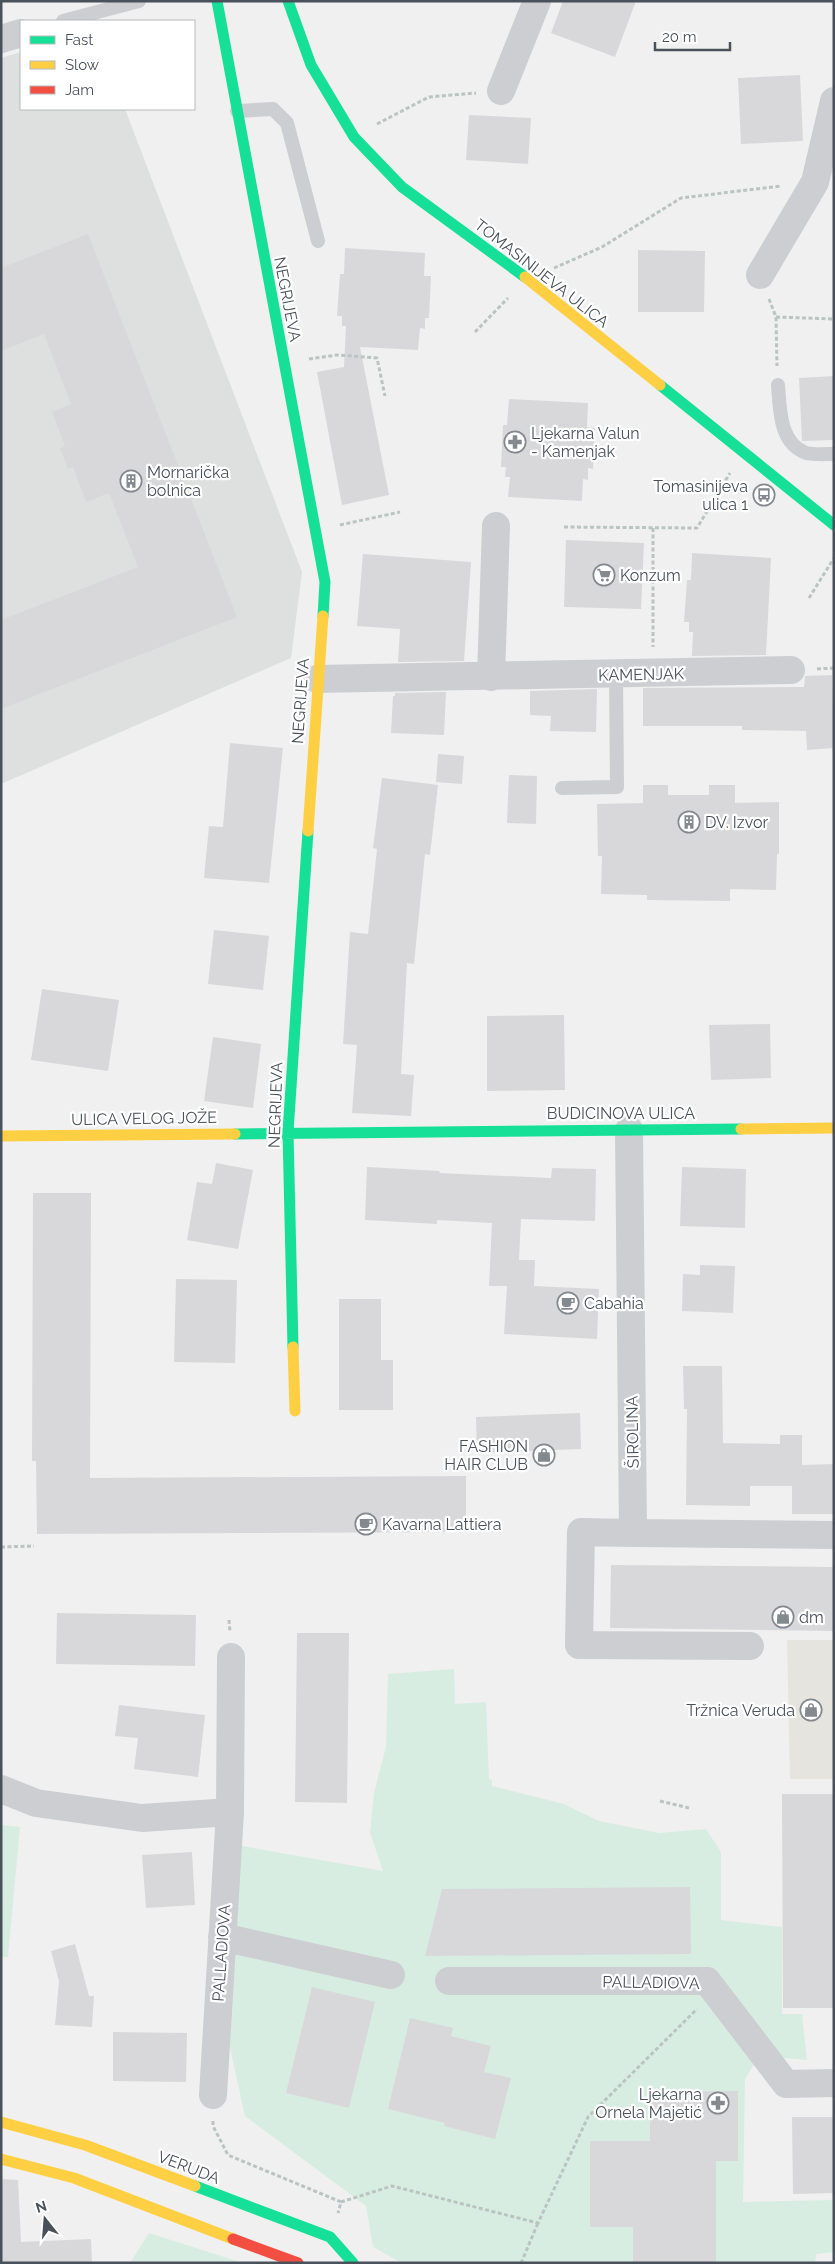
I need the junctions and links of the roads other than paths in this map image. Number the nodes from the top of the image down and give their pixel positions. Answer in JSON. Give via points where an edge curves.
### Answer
{"nodes":[{"id":1,"x":139,"y":1,"type":"edge"},
{"id":2,"x":217,"y":1,"type":"edge"},
{"id":3,"x":288,"y":1,"type":"edge"},
{"id":4,"x":537,"y":1,"type":"edge"},
{"id":5,"x":67,"y":20,"type":"edge"},
{"id":6,"x":20,"y":33,"type":"edge"},
{"id":7,"x":1,"y":39,"type":"edge"},
{"id":8,"x":501,"y":91,"type":"road end"},
{"id":9,"x":834,"y":101,"type":"edge"},
{"id":10,"x":237,"y":111,"type":"junction"},
{"id":11,"x":318,"y":241,"type":"dead end"},
{"id":12,"x":760,"y":275,"type":"road end"},
{"id":13,"x":778,"y":385,"type":"road end"},
{"id":14,"x":834,"y":454,"type":"edge"},
{"id":15,"x":834,"y":524,"type":"edge"},
{"id":16,"x":496,"y":526,"type":"dead end"},
{"id":17,"x":792,"y":670,"type":"dead end"},
{"id":18,"x":616,"y":674,"type":"junction"},
{"id":19,"x":492,"y":677,"type":"junction"},
{"id":20,"x":318,"y":679,"type":"junction"},
{"id":21,"x":562,"y":788,"type":"dead end"},
{"id":22,"x":834,"y":1128,"type":"edge"},
{"id":23,"x":629,"y":1130,"type":"junction"},
{"id":24,"x":288,"y":1132,"type":"junction"},
{"id":25,"x":1,"y":1136,"type":"edge"},
{"id":26,"x":295,"y":1411,"type":"dead end"},
{"id":27,"x":633,"y":1533,"type":"junction"},
{"id":28,"x":834,"y":1535,"type":"edge"},
{"id":29,"x":750,"y":1646,"type":"dead end"},
{"id":30,"x":231,"y":1657,"type":"dead end"},
{"id":31,"x":1,"y":1789,"type":"edge"},
{"id":32,"x":230,"y":1812,"type":"junction"},
{"id":33,"x":222,"y":1937,"type":"junction"},
{"id":34,"x":391,"y":1975,"type":"dead end"},
{"id":35,"x":449,"y":1981,"type":"dead end"},
{"id":36,"x":834,"y":2083,"type":"edge"},
{"id":37,"x":212,"y":2094,"type":"road end"},
{"id":38,"x":1,"y":2122,"type":"edge"},
{"id":39,"x":1,"y":2159,"type":"edge"},
{"id":40,"x":298,"y":2263,"type":"edge"},
{"id":41,"x":353,"y":2263,"type":"edge"}],
"edges":[{"from":1,"to":5,"type":"lane"},
{"from":2,"to":10,"type":"street","name":"NEGRIJEVA"},
{"from":3,"to":15,"type":"street","name":"TOMASINIJEVA ULICA","via":[[311,64],[354,136],[402,187],[527,279]]},
{"from":4,"to":8,"type":"street"},
{"from":6,"to":7,"type":"street"},
{"from":9,"to":12,"type":"street","via":[[815,182]]},
{"from":10,"to":11,"type":"lane","via":[[273,109],[287,123]]},
{"from":10,"to":20,"type":"street","name":"NEGRIJEVA","via":[[324,582]]},
{"from":13,"to":14,"type":"lane","via":[[780,419],[790,441],[807,453]]},
{"from":16,"to":19,"type":"street"},
{"from":17,"to":18,"type":"street","name":"KAMENJAK"},
{"from":18,"to":19,"type":"street","name":"KAMENJAK"},
{"from":18,"to":21,"type":"lane","via":[[617,787]]},
{"from":19,"to":20,"type":"street","name":"KAMENJAK"},
{"from":20,"to":24,"type":"street","name":"NEGRIJEVA"},
{"from":22,"to":23,"type":"street","name":"BUDICINOVA ULICA"},
{"from":23,"to":24,"type":"street","name":"BUDICINOVA ULICA"},
{"from":23,"to":27,"type":"street","name":"ŠIROLINA"},
{"from":24,"to":25,"type":"street","name":"ULICA VELOG JOŽE"},
{"from":24,"to":26,"type":"street","name":"NEGRIJEVA"},
{"from":27,"to":28,"type":"street"},
{"from":27,"to":29,"type":"street","via":[[581,1532],[579,1645]]},
{"from":30,"to":32,"type":"street","name":"PALLADIOVA"},
{"from":31,"to":32,"type":"street","via":[[36,1803],[142,1818]]},
{"from":32,"to":33,"type":"street","name":"PALLADIOVA"},
{"from":33,"to":34,"type":"street"},
{"from":33,"to":37,"type":"street","name":"PALLADIOVA"},
{"from":35,"to":36,"type":"street","name":"PALLADIOVA","via":[[707,1981],[786,2084]]},
{"from":38,"to":41,"type":"street","name":"VERUDA","via":[[85,2145],[330,2237]]},
{"from":39,"to":40,"type":"street","via":[[74,2178]]}]}
